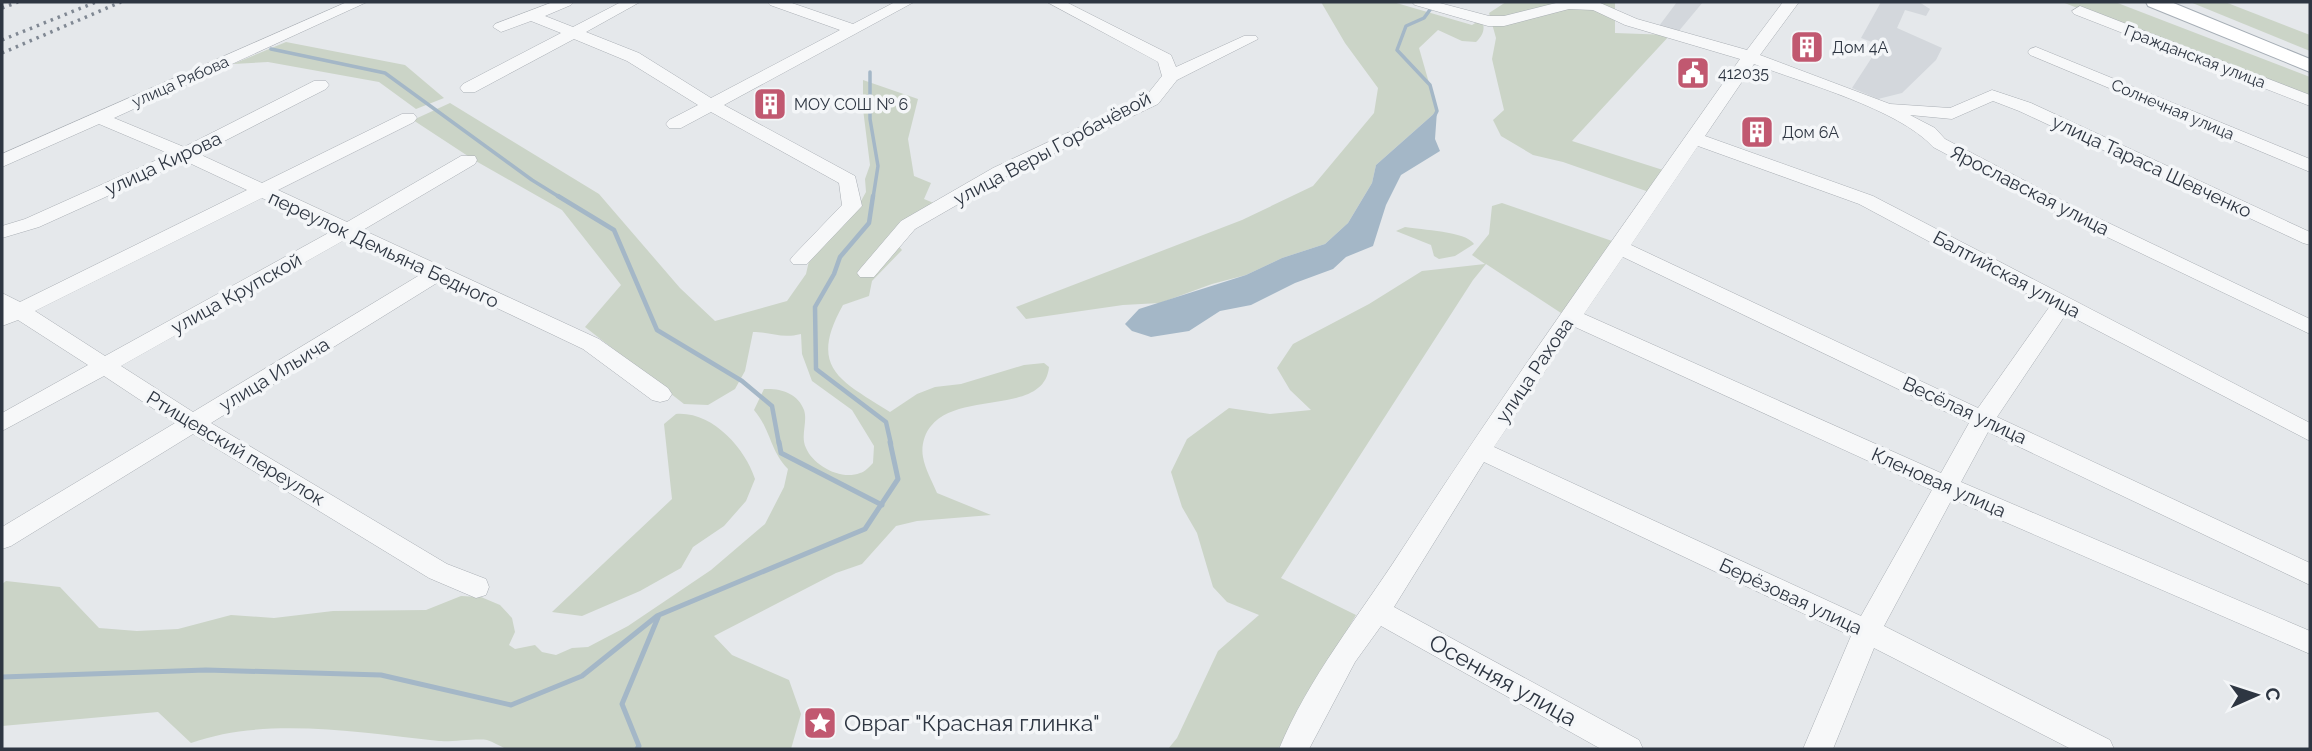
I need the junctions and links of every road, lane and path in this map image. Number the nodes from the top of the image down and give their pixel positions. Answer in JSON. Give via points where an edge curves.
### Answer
{"nodes":[{"id":1,"x":359,"y":2,"type":"edge"},
{"id":2,"x":566,"y":2,"type":"edge"},
{"id":3,"x":632,"y":2,"type":"edge"},
{"id":4,"x":775,"y":2,"type":"edge"},
{"id":5,"x":906,"y":2,"type":"edge"},
{"id":6,"x":1055,"y":2,"type":"edge"},
{"id":7,"x":1420,"y":2,"type":"edge"},
{"id":8,"x":1791,"y":2,"type":"edge"},
{"id":9,"x":2155,"y":2,"type":"edge"},
{"id":10,"x":2080,"y":11,"type":"dead end"},
{"id":11,"x":532,"y":16,"type":"junction"},
{"id":12,"x":501,"y":27,"type":"dead end"},
{"id":13,"x":852,"y":29,"type":"junction"},
{"id":14,"x":575,"y":34,"type":"junction"},
{"id":15,"x":1250,"y":39,"type":"dead end"},
{"id":16,"x":2036,"y":52,"type":"dead end"},
{"id":17,"x":1749,"y":59,"type":"junction"},
{"id":18,"x":2310,"y":66,"type":"edge"},
{"id":19,"x":1171,"y":76,"type":"junction"},
{"id":20,"x":320,"y":85,"type":"dead end"},
{"id":21,"x":470,"y":88,"type":"dead end"},
{"id":22,"x":2310,"y":101,"type":"edge"},
{"id":23,"x":711,"y":105,"type":"junction"},
{"id":24,"x":1882,"y":107,"type":"junction"},
{"id":25,"x":100,"y":118,"type":"junction"},
{"id":26,"x":408,"y":118,"type":"dead end"},
{"id":27,"x":675,"y":124,"type":"dead end"},
{"id":28,"x":1694,"y":138,"type":"junction"},
{"id":29,"x":185,"y":154,"type":"junction"},
{"id":30,"x":468,"y":160,"type":"dead end"},
{"id":31,"x":2,"y":162,"type":"edge"},
{"id":32,"x":2310,"y":166,"type":"edge"},
{"id":33,"x":259,"y":191,"type":"junction"},
{"id":34,"x":348,"y":230,"type":"junction"},
{"id":35,"x":2,"y":232,"type":"edge"},
{"id":36,"x":2310,"y":239,"type":"edge"},
{"id":37,"x":1618,"y":247,"type":"junction"},
{"id":38,"x":800,"y":260,"type":"dead end"},
{"id":39,"x":438,"y":274,"type":"junction"},
{"id":40,"x":867,"y":274,"type":"dead end"},
{"id":41,"x":2063,"y":303,"type":"junction"},
{"id":42,"x":8,"y":310,"type":"edge"},
{"id":43,"x":1570,"y":316,"type":"junction"},
{"id":44,"x":2310,"y":327,"type":"edge"},
{"id":45,"x":103,"y":367,"type":"junction"},
{"id":46,"x":660,"y":394,"type":"dead end"},
{"id":47,"x":1983,"y":419,"type":"junction"},
{"id":48,"x":2,"y":423,"type":"edge"},
{"id":49,"x":193,"y":423,"type":"junction"},
{"id":50,"x":2310,"y":433,"type":"edge"},
{"id":51,"x":1479,"y":450,"type":"junction"},
{"id":52,"x":1948,"y":486,"type":"junction"},
{"id":53,"x":2,"y":539,"type":"edge"},
{"id":54,"x":2310,"y":575,"type":"edge"},
{"id":55,"x":476,"y":587,"type":"dead end"},
{"id":56,"x":1377,"y":611,"type":"junction"},
{"id":57,"x":1867,"y":631,"type":"junction"},
{"id":58,"x":2310,"y":643,"type":"edge"},
{"id":59,"x":1294,"y":749,"type":"edge"},
{"id":60,"x":1628,"y":749,"type":"edge"},
{"id":61,"x":1818,"y":749,"type":"edge"},
{"id":62,"x":2099,"y":749,"type":"edge"}],
"edges":[{"from":1,"to":25,"type":"street","name":"улица Рябова"},
{"from":2,"to":11,"type":"street"},
{"from":3,"to":14,"type":"street"},
{"from":4,"to":13,"type":"street"},
{"from":5,"to":13,"type":"street"},
{"from":6,"to":19,"type":"street","via":[[1165,59]]},
{"from":7,"to":17,"type":"street","name":"Ярославская улица","via":[[1488,21],[1585,3]]},
{"from":8,"to":17,"type":"street","name":"улица Рахова"},
{"from":9,"to":18,"type":"main road"},
{"from":10,"to":22,"type":"street","name":"Гражданская улица"},
{"from":11,"to":12,"type":"street"},
{"from":11,"to":14,"type":"street"},
{"from":13,"to":23,"type":"street"},
{"from":14,"to":21,"type":"street"},
{"from":14,"to":23,"type":"street","via":[[633,57]]},
{"from":15,"to":19,"type":"street","name":"улица Веры Горбачёвой"},
{"from":16,"to":32,"type":"street","name":"Солнечная улица"},
{"from":17,"to":24,"type":"street","name":"Ярославская улица"},
{"from":17,"to":28,"type":"street","name":"улица Рахова"},
{"from":19,"to":40,"type":"street","name":"улица Веры Горбачёвой","via":[[1152,100],[1000,172],[908,225]]},
{"from":20,"to":29,"type":"street","name":"улица Кирова"},
{"from":23,"to":27,"type":"street"},
{"from":23,"to":38,"type":"street","via":[[848,180],[852,206]]},
{"from":24,"to":36,"type":"street","name":"улица Тараса Шевченко","via":[[1952,114],[1992,95]]},
{"from":24,"to":44,"type":"street","name":"Ярославская улица","via":[[1929,132],[1939,143],[2068,211]]},
{"from":25,"to":29,"type":"street","name":"переулок Демьяна Бедного"},
{"from":25,"to":31,"type":"street","name":"улица Рябова"},
{"from":26,"to":33,"type":"street"},
{"from":28,"to":37,"type":"street","name":"улица Рахова"},
{"from":28,"to":41,"type":"street","name":"Балтийская улица","via":[[1866,200]]},
{"from":29,"to":33,"type":"street","name":"переулок Демьяна Бедного"},
{"from":29,"to":35,"type":"street","name":"улица Кирова"},
{"from":30,"to":34,"type":"street","name":"улица Крупской"},
{"from":33,"to":34,"type":"street","name":"переулок Демьяна Бедного"},
{"from":33,"to":42,"type":"street"},
{"from":34,"to":39,"type":"street","name":"переулок Демьяна Бедного"},
{"from":34,"to":45,"type":"street","name":"улица Крупской"},
{"from":37,"to":43,"type":"street","name":"улица Рахова"},
{"from":37,"to":47,"type":"street","name":"Весёлая улица"},
{"from":39,"to":46,"type":"street","name":"переулок Демьяна Бедного","via":[[591,344]]},
{"from":39,"to":49,"type":"street","name":"улица Ильича"},
{"from":41,"to":47,"type":"street"},
{"from":41,"to":50,"type":"street","name":"Балтийская улица"},
{"from":42,"to":45,"type":"street","name":"Ртищевский переулок"},
{"from":43,"to":51,"type":"street","name":"улица Рахова"},
{"from":43,"to":52,"type":"street","name":"Кленовая улица"},
{"from":45,"to":48,"type":"street","name":"улица Крупской"},
{"from":45,"to":49,"type":"street","name":"Ртищевский переулок"},
{"from":47,"to":52,"type":"street"},
{"from":47,"to":54,"type":"street","name":"Весёлая улица"},
{"from":49,"to":53,"type":"street","name":"улица Ильича"},
{"from":49,"to":55,"type":"street","name":"Ртищевский переулок","via":[[439,571]]},
{"from":51,"to":56,"type":"street","name":"улица Рахова"},
{"from":51,"to":57,"type":"street","name":"Берёзовая улица"},
{"from":52,"to":57,"type":"street"},
{"from":52,"to":58,"type":"street","name":"Кленовая улица"},
{"from":56,"to":59,"type":"street","name":"улица Рахова","via":[[1345,654]]},
{"from":56,"to":60,"type":"street","name":"Осенняя улица"},
{"from":57,"to":61,"type":"street"},
{"from":57,"to":62,"type":"street","name":"Берёзовая улица"}]}
